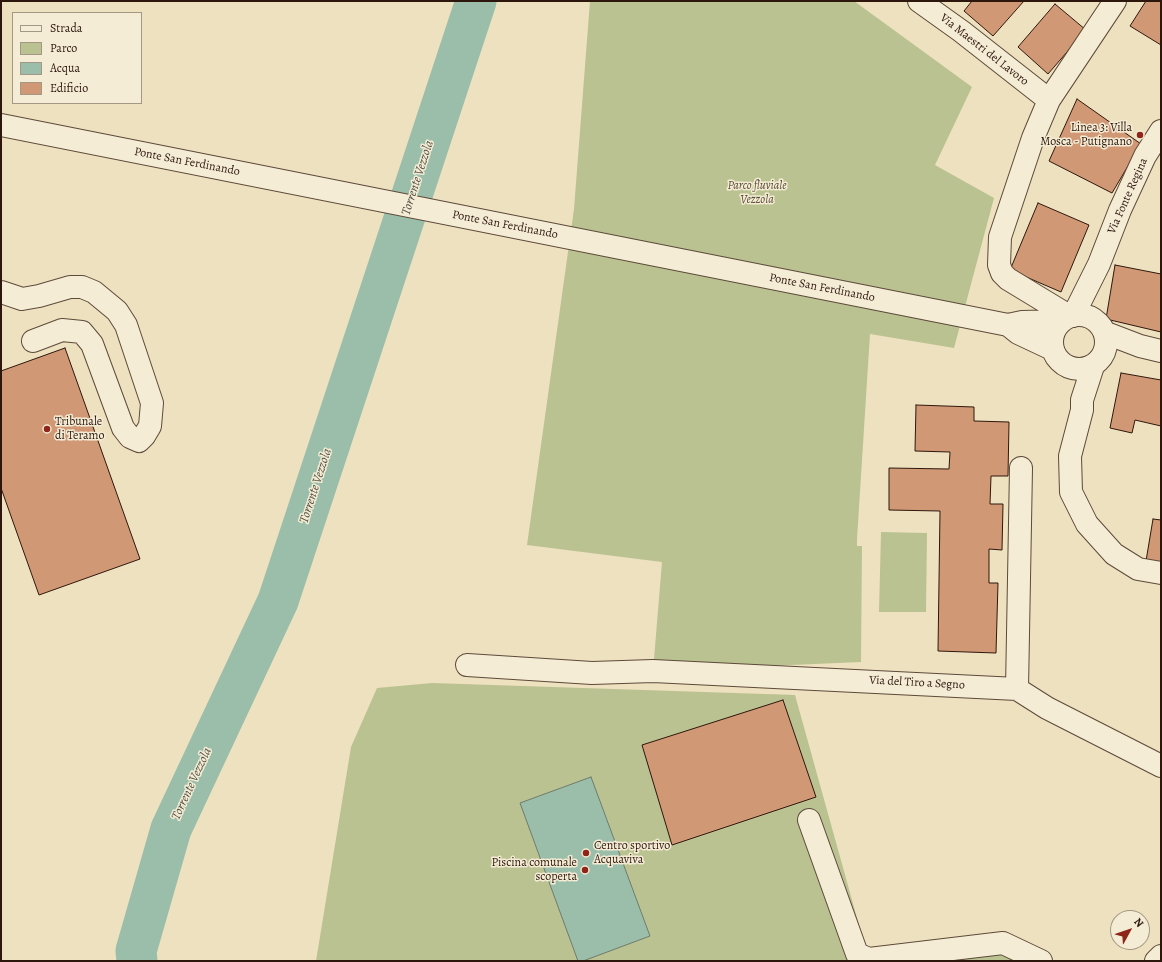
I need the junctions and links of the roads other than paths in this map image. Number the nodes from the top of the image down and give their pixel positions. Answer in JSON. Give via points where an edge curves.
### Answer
{"nodes":[{"id":1,"x":919,"y":1,"type":"edge"},
{"id":2,"x":1115,"y":1,"type":"edge"},
{"id":3,"x":1049,"y":100,"type":"junction"},
{"id":4,"x":1,"y":125,"type":"edge"},
{"id":5,"x":1161,"y":131,"type":"edge"},
{"id":6,"x":1099,"y":264,"type":"junction"},
{"id":7,"x":1,"y":292,"type":"edge"},
{"id":8,"x":1068,"y":318,"type":"junction"},
{"id":9,"x":1008,"y":325,"type":"junction"},
{"id":10,"x":1100,"y":326,"type":"junction"},
{"id":11,"x":33,"y":341,"type":"dead end"},
{"id":12,"x":1140,"y":346,"type":"junction"},
{"id":13,"x":1161,"y":351,"type":"edge"},
{"id":14,"x":1056,"y":356,"type":"junction"},
{"id":15,"x":1098,"y":361,"type":"junction"},
{"id":16,"x":1082,"y":400,"type":"junction"},
{"id":17,"x":1021,"y":468,"type":"dead end"},
{"id":18,"x":1161,"y":573,"type":"edge"},
{"id":19,"x":467,"y":664,"type":"dead end"},
{"id":20,"x":1017,"y":689,"type":"junction"},
{"id":21,"x":1161,"y":766,"type":"edge"},
{"id":22,"x":808,"y":820,"type":"dead end"},
{"id":23,"x":1161,"y":956,"type":"edge"},
{"id":24,"x":1041,"y":961,"type":"edge"},
{"id":25,"x":1156,"y":961,"type":"edge"}],
"edges":[{"from":1,"to":3,"type":"street","name":"Via Maestri del Lavoro"},
{"from":2,"to":3,"type":"street"},
{"from":3,"to":8,"type":"street","via":[[1033,138],[1000,237],[999,265],[1008,279]]},
{"from":4,"to":9,"type":"street","name":"Ponte San Ferdinando"},
{"from":5,"to":6,"type":"street","name":"Via Fonte Regina","via":[[1145,156]]},
{"from":6,"to":8,"type":"street","name":"Via Fonte Regina"},
{"from":6,"to":10,"type":"street","name":"Via Fonte Regina"},
{"from":7,"to":11,"type":"street","via":[[22,299],[82,286],[94,292],[117,311],[126,325],[152,403],[150,426],[144,436],[139,441],[130,437],[124,428],[92,344],[82,332],[62,330]]},
{"from":8,"to":9,"type":"street","name":"Ponte San Ferdinando"},
{"from":8,"to":10,"type":"street","via":[[1082,315]]},
{"from":8,"to":14,"type":"street","via":[[1053,333]]},
{"from":9,"to":14,"type":"street","name":"Ponte San Ferdinando"},
{"from":10,"to":12,"type":"street"},
{"from":10,"to":15,"type":"street","via":[[1106,346]]},
{"from":12,"to":13,"type":"street"},
{"from":12,"to":15,"type":"street"},
{"from":14,"to":15,"type":"street","via":[[1073,369],[1083,370]]},
{"from":14,"to":16,"type":"street"},
{"from":15,"to":16,"type":"street"},
{"from":16,"to":18,"type":"street","via":[[1082,410],[1070,456],[1071,492],[1087,524],[1114,554],[1138,569]]},
{"from":17,"to":20,"type":"street"},
{"from":19,"to":20,"type":"street","name":"Via del Tiro a Segno","via":[[592,673],[653,671]]},
{"from":20,"to":21,"type":"street","name":"Via del Tiro a Segno","via":[[1047,708]]},
{"from":22,"to":24,"type":"street","via":[[857,954],[869,958],[1003,943]]},
{"from":23,"to":25,"type":"street"}]}
